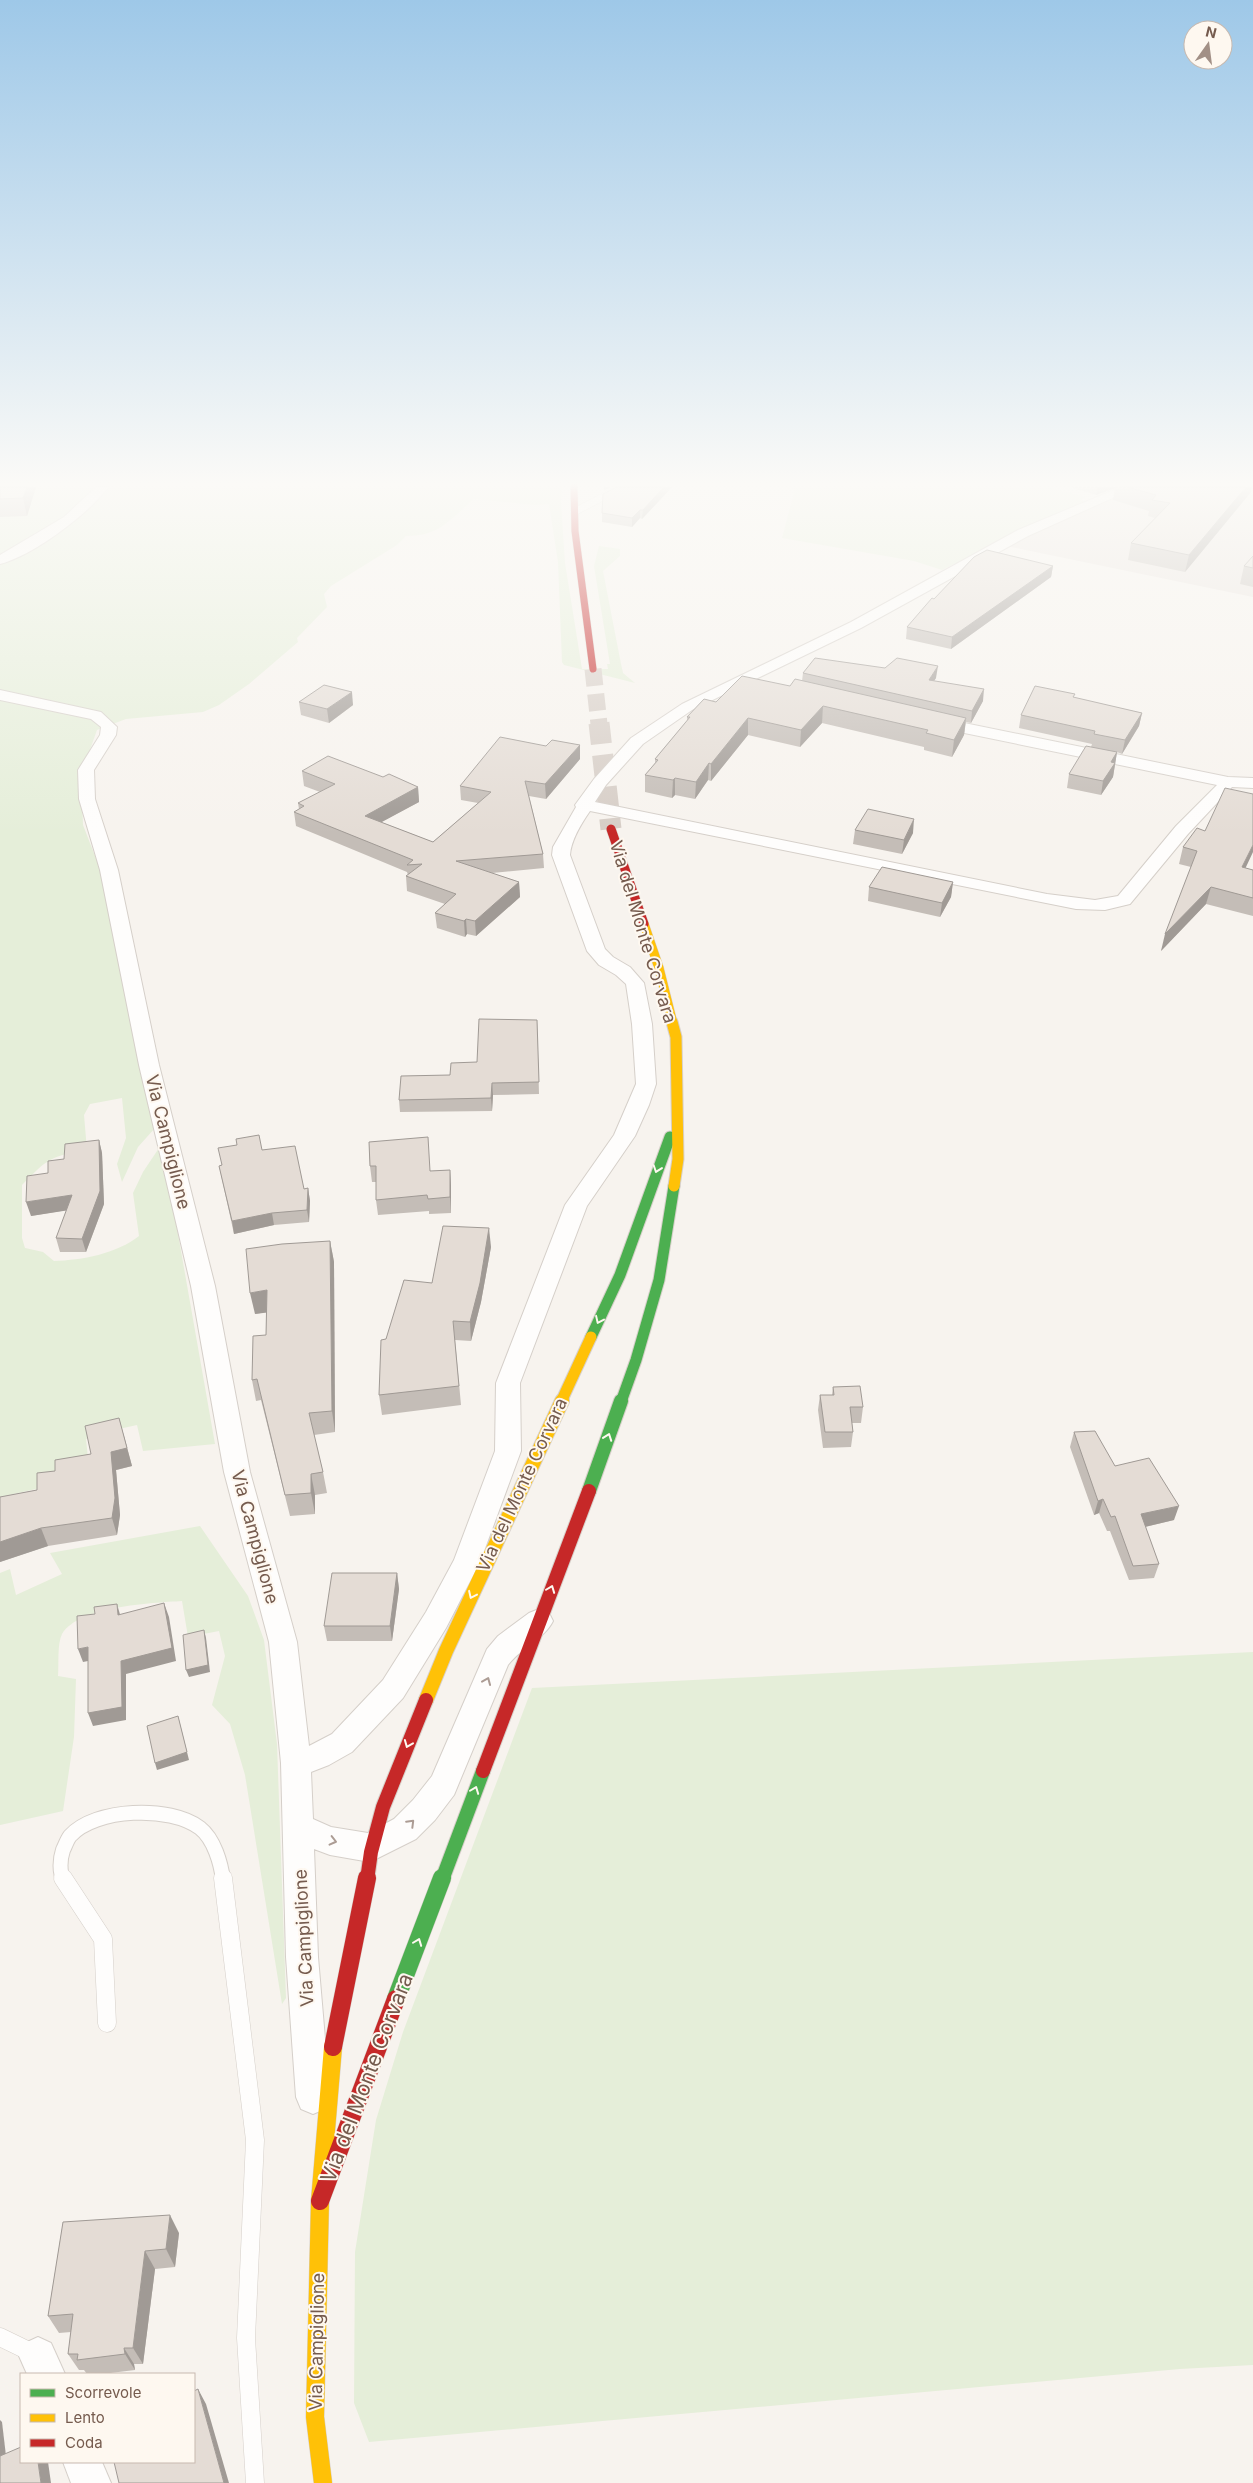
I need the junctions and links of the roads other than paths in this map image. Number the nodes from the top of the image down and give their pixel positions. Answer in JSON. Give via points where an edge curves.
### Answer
{"nodes":[{"id":1,"x":585,"y":603,"type":"edge"},
{"id":2,"x":897,"y":603,"type":"edge"},
{"id":3,"x":593,"y":669,"type":"tunnel mouth"},
{"id":4,"x":0,"y":695,"type":"edge"},
{"id":5,"x":924,"y":720,"type":"edge"},
{"id":6,"x":1228,"y":782,"type":"junction"},
{"id":7,"x":1253,"y":784,"type":"edge"},
{"id":8,"x":583,"y":805,"type":"junction"},
{"id":9,"x":611,"y":829,"type":"tunnel mouth"},
{"id":10,"x":676,"y":1124,"type":"junction"},
{"id":11,"x":539,"y":1620,"type":"junction"},
{"id":12,"x":296,"y":1763,"type":"junction"},
{"id":13,"x":299,"y":1828,"type":"junction"},
{"id":14,"x":370,"y":1848,"type":"junction"},
{"id":15,"x":107,"y":2023,"type":"dead end"},
{"id":16,"x":320,"y":2201,"type":"junction"},
{"id":17,"x":0,"y":2337,"type":"edge"},
{"id":18,"x":42,"y":2365,"type":"edge"},
{"id":19,"x":82,"y":2463,"type":"edge"},
{"id":20,"x":91,"y":2483,"type":"edge"},
{"id":21,"x":255,"y":2483,"type":"edge"},
{"id":22,"x":323,"y":2483,"type":"edge"}],
"edges":[{"from":1,"to":3,"type":"main road"},
{"from":2,"to":8,"type":"street","via":[[757,681],[688,707],[637,741]]},
{"from":4,"to":12,"type":"street","name":"Via Campiglione","via":[[96,715],[108,728],[108,735],[86,770],[87,799],[109,870],[149,1066],[203,1286],[237,1472],[283,1642]]},
{"from":5,"to":6,"type":"street"},
{"from":6,"to":7,"type":"street"},
{"from":6,"to":8,"type":"street","via":[[1182,830],[1124,900],[1097,907]]},
{"from":8,"to":12,"type":"street","via":[[562,847],[562,856],[596,952],[635,983],[642,1024],[646,1084],[624,1136],[576,1206],[508,1384],[508,1450],[467,1562],[393,1689],[342,1743],[319,1756]]},
{"from":9,"to":10,"type":"main road","name":"Via del Monte Corvara","via":[[659,968],[676,1037]]},
{"from":11,"to":10,"type":"main road","name":"Via del Monte Corvara","one_way":true,"via":[[636,1360],[659,1280],[678,1159]]},
{"from":10,"to":14,"type":"main road","name":"Via del Monte Corvara","one_way":true,"via":[[620,1275],[446,1651]]},
{"from":14,"to":11,"type":"street","one_way":true,"via":[[405,1829],[443,1785],[497,1658],[508,1644]]},
{"from":16,"to":11,"type":"main road","name":"Via del Monte Corvara","one_way":true},
{"from":12,"to":13,"type":"street","name":"Via Campiglione"},
{"from":13,"to":14,"type":"street","one_way":true,"via":[[330,1841]]},
{"from":13,"to":16,"type":"street","name":"Via Campiglione","via":[[302,1957]]},
{"from":14,"to":16,"type":"main road","name":"Via del Monte Corvara","via":[[368,1874],[334,2033]]},
{"from":15,"to":21,"type":"lane","via":[[103,1939],[61,1875],[61,1856],[69,1837],[85,1825],[114,1814],[160,1814],[186,1821],[200,1828],[211,1840],[222,1873],[255,2140],[246,2338]]},
{"from":16,"to":22,"type":"main road","name":"Via Campiglione","via":[[315,2417]]},
{"from":17,"to":18,"type":"lane"},
{"from":19,"to":20,"type":"street"}]}
